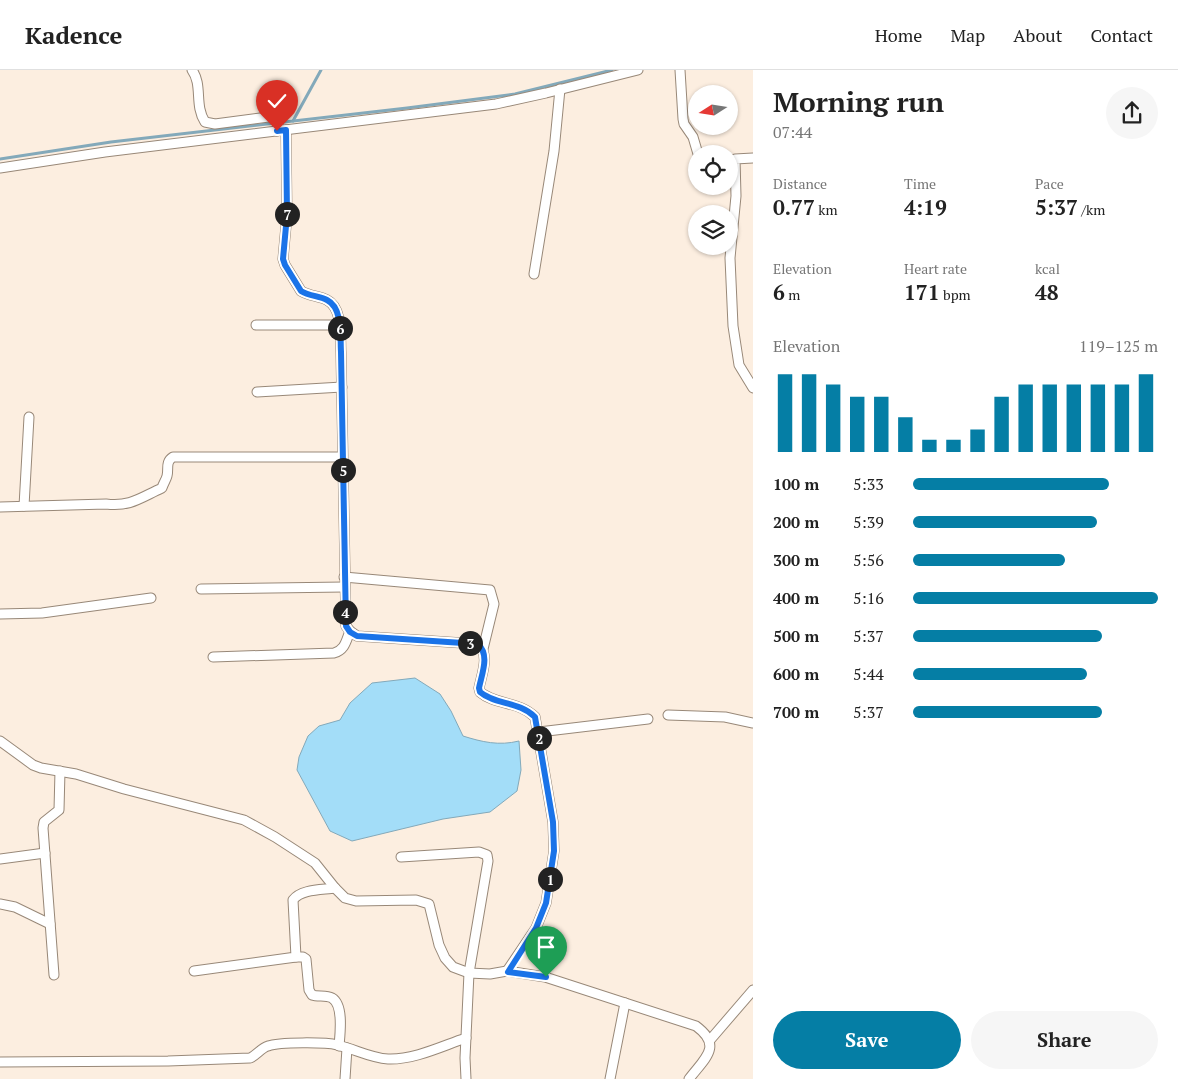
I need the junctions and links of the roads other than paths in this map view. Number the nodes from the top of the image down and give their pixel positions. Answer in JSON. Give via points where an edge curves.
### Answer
{"nodes":[{"id":1,"x":192,"y":70,"type":"edge"},
{"id":2,"x":635,"y":70,"type":"edge"},
{"id":3,"x":680,"y":70,"type":"edge"},
{"id":4,"x":560,"y":89,"type":"junction"},
{"id":5,"x":280,"y":126,"type":"junction"},
{"id":6,"x":695,"y":145,"type":"edge"},
{"id":7,"x":738,"y":157,"type":"edge"},
{"id":8,"x":753,"y":158,"type":"edge"},
{"id":9,"x":0,"y":168,"type":"edge"},
{"id":10,"x":736,"y":195,"type":"edge"},
{"id":11,"x":534,"y":274,"type":"dead end"},
{"id":12,"x":339,"y":324,"type":"junction"},
{"id":13,"x":256,"y":325,"type":"dead end"},
{"id":14,"x":342,"y":387,"type":"junction"},
{"id":15,"x":753,"y":388,"type":"edge"},
{"id":16,"x":257,"y":392,"type":"dead end"},
{"id":17,"x":29,"y":417,"type":"dead end"},
{"id":18,"x":342,"y":457,"type":"junction"},
{"id":19,"x":24,"y":506,"type":"junction"},
{"id":20,"x":0,"y":507,"type":"edge"},
{"id":21,"x":344,"y":577,"type":"junction"},
{"id":22,"x":344,"y":587,"type":"junction"},
{"id":23,"x":201,"y":589,"type":"dead end"},
{"id":24,"x":151,"y":598,"type":"dead end"},
{"id":25,"x":0,"y":614,"type":"edge"},
{"id":26,"x":350,"y":632,"type":"junction"},
{"id":27,"x":483,"y":649,"type":"junction"},
{"id":28,"x":213,"y":657,"type":"dead end"},
{"id":29,"x":668,"y":715,"type":"dead end"},
{"id":30,"x":648,"y":719,"type":"dead end"},
{"id":31,"x":753,"y":722,"type":"edge"},
{"id":32,"x":539,"y":732,"type":"junction"},
{"id":33,"x":0,"y":741,"type":"edge"},
{"id":34,"x":68,"y":772,"type":"junction"},
{"id":35,"x":45,"y":853,"type":"junction"},
{"id":36,"x":401,"y":857,"type":"dead end"},
{"id":37,"x":0,"y":859,"type":"edge"},
{"id":38,"x":335,"y":888,"type":"junction"},
{"id":39,"x":0,"y":904,"type":"edge"},
{"id":40,"x":50,"y":924,"type":"junction"},
{"id":41,"x":296,"y":957,"type":"junction"},
{"id":42,"x":194,"y":971,"type":"dead end"},
{"id":43,"x":508,"y":972,"type":"junction"},
{"id":44,"x":469,"y":973,"type":"junction"},
{"id":45,"x":54,"y":975,"type":"dead end"},
{"id":46,"x":753,"y":990,"type":"edge"},
{"id":47,"x":625,"y":1003,"type":"junction"},
{"id":48,"x":466,"y":1038,"type":"junction"},
{"id":49,"x":710,"y":1040,"type":"junction"},
{"id":50,"x":343,"y":1047,"type":"junction"},
{"id":51,"x":0,"y":1062,"type":"edge"},
{"id":52,"x":345,"y":1079,"type":"edge"},
{"id":53,"x":466,"y":1079,"type":"edge"},
{"id":54,"x":610,"y":1079,"type":"edge"},
{"id":55,"x":689,"y":1079,"type":"edge"}],
"edges":[{"from":1,"to":5,"type":"street","via":[[196,77],[198,108],[205,122],[215,124],[276,116]]},
{"from":2,"to":4,"type":"street"},
{"from":3,"to":6,"type":"street","via":[[683,120]]},
{"from":4,"to":5,"type":"street","via":[[496,104]]},
{"from":4,"to":11,"type":"street","via":[[554,151]]},
{"from":5,"to":9,"type":"street"},
{"from":5,"to":12,"type":"street","via":[[287,215],[283,259],[301,291],[333,303]]},
{"from":7,"to":8,"type":"street"},
{"from":10,"to":15,"type":"street","via":[[730,258],[733,326],[739,365]]},
{"from":12,"to":13,"type":"street"},
{"from":12,"to":14,"type":"street"},
{"from":14,"to":16,"type":"street"},
{"from":14,"to":18,"type":"street"},
{"from":17,"to":19,"type":"street"},
{"from":18,"to":19,"type":"street","via":[[173,457],[169,460],[162,488],[131,503],[120,506]]},
{"from":18,"to":21,"type":"street"},
{"from":19,"to":20,"type":"street"},
{"from":21,"to":22,"type":"street"},
{"from":21,"to":27,"type":"street","via":[[490,590],[494,604]]},
{"from":22,"to":23,"type":"street"},
{"from":22,"to":26,"type":"street","via":[[346,626]]},
{"from":24,"to":25,"type":"street","via":[[42,613]]},
{"from":26,"to":27,"type":"street","via":[[357,636],[478,644]]},
{"from":26,"to":28,"type":"street","via":[[340,651]]},
{"from":27,"to":32,"type":"street","via":[[485,659],[480,692],[530,712],[535,717]]},
{"from":29,"to":31,"type":"street","via":[[725,717]]},
{"from":30,"to":32,"type":"street"},
{"from":32,"to":43,"type":"street","via":[[553,822],[552,860],[546,903],[536,928]]},
{"from":33,"to":34,"type":"street","via":[[33,765]]},
{"from":34,"to":35,"type":"street","via":[[59,810],[44,822]]},
{"from":34,"to":38,"type":"street","via":[[244,820],[315,863]]},
{"from":35,"to":37,"type":"street"},
{"from":35,"to":40,"type":"street"},
{"from":36,"to":44,"type":"street","via":[[479,852],[487,855]]},
{"from":38,"to":41,"type":"street","via":[[304,893],[293,900]]},
{"from":38,"to":44,"type":"street","via":[[345,898],[356,901],[416,900],[429,904],[439,945],[446,958],[453,967]]},
{"from":39,"to":40,"type":"street","via":[[15,907]]},
{"from":40,"to":45,"type":"street"},
{"from":41,"to":42,"type":"street"},
{"from":41,"to":50,"type":"street","via":[[306,959],[312,995],[331,998],[338,1004]]},
{"from":43,"to":44,"type":"street"},
{"from":43,"to":47,"type":"street","via":[[546,977]]},
{"from":44,"to":48,"type":"street"},
{"from":46,"to":49,"type":"street"},
{"from":47,"to":49,"type":"street","via":[[696,1026]]},
{"from":47,"to":54,"type":"street"},
{"from":48,"to":50,"type":"street","via":[[419,1054],[390,1059]]},
{"from":48,"to":53,"type":"street"},
{"from":49,"to":55,"type":"street","via":[[708,1053]]},
{"from":50,"to":51,"type":"street","via":[[332,1044],[269,1045],[250,1058]]},
{"from":50,"to":52,"type":"street"}]}
